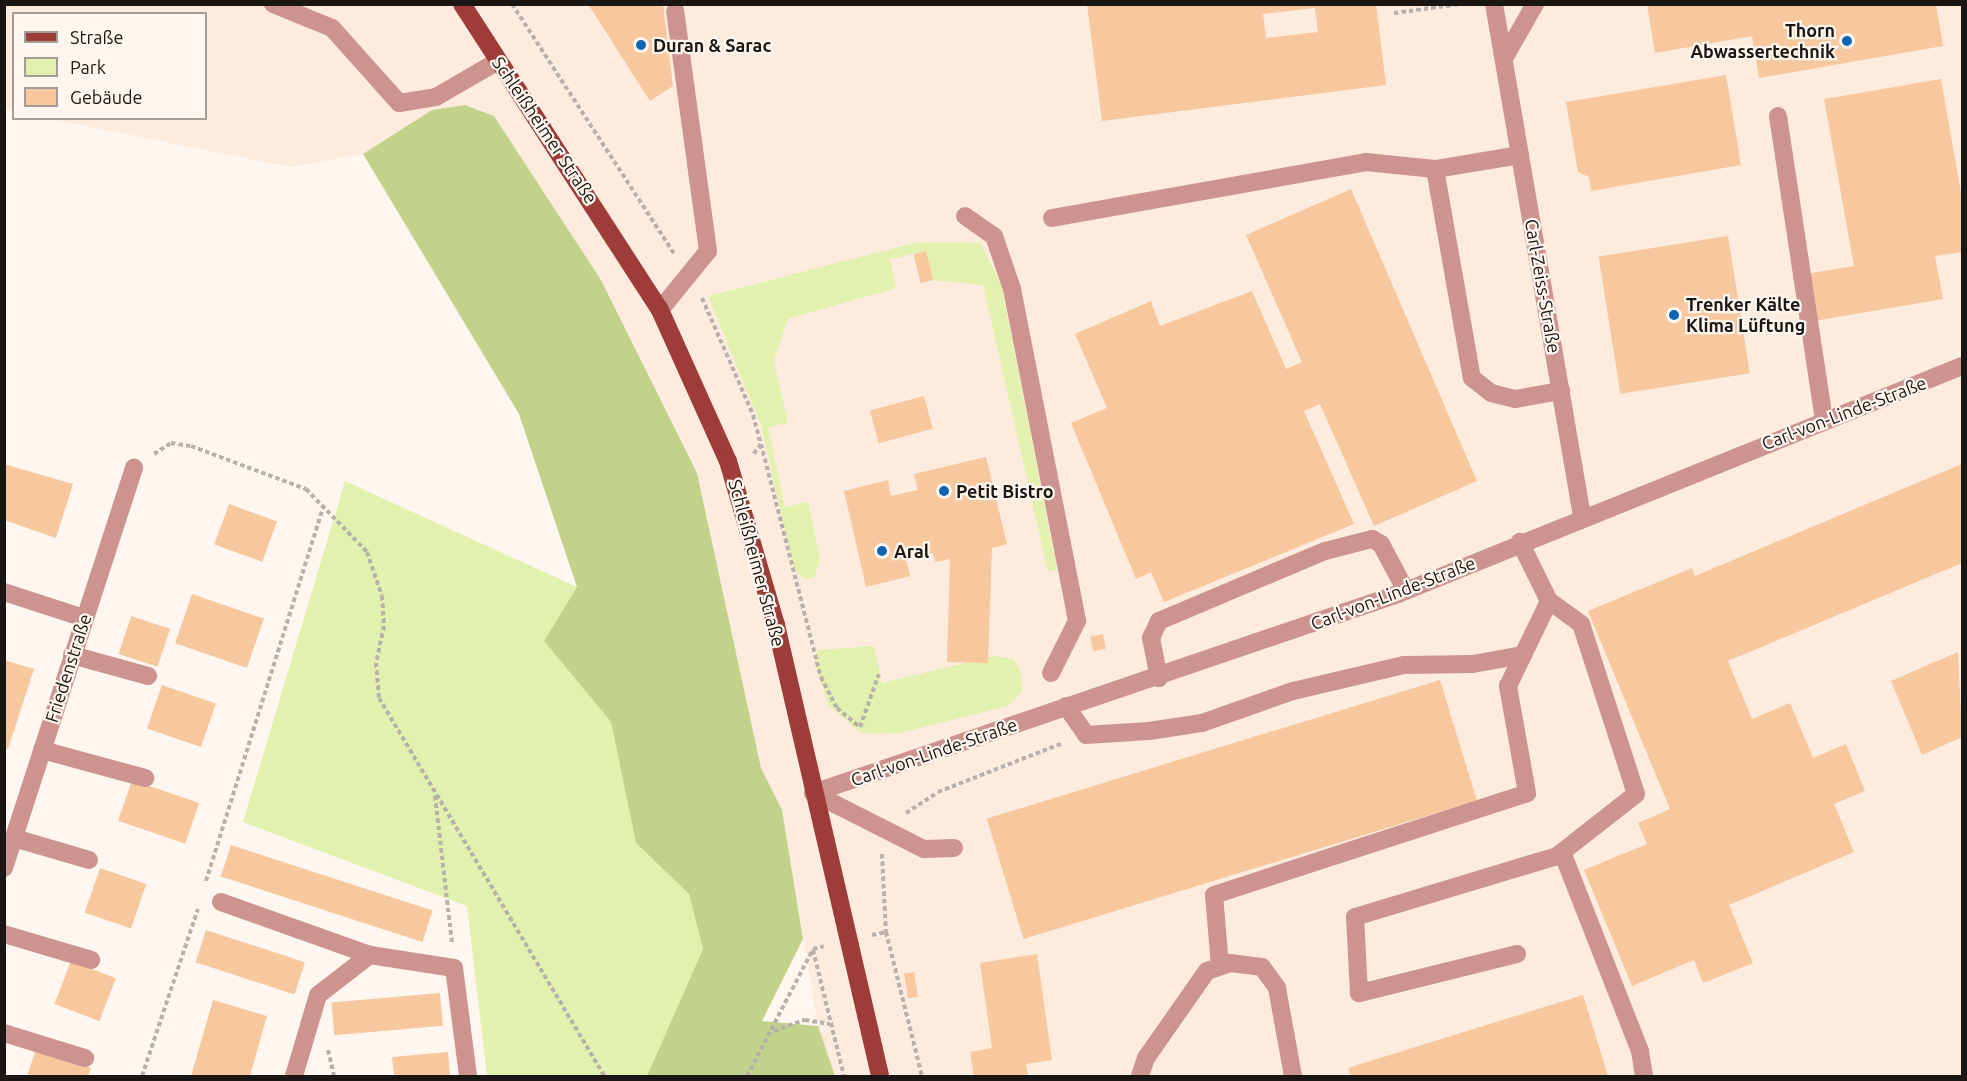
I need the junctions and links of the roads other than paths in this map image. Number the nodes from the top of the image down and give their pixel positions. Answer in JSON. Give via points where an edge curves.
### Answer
{"nodes":[{"id":1,"x":273,"y":4,"type":"edge"},
{"id":2,"x":462,"y":4,"type":"edge"},
{"id":3,"x":1494,"y":4,"type":"edge"},
{"id":4,"x":1535,"y":4,"type":"edge"},
{"id":5,"x":675,"y":11,"type":"dead end"},
{"id":6,"x":1506,"y":55,"type":"junction"},
{"id":7,"x":498,"y":61,"type":"junction"},
{"id":8,"x":1778,"y":116,"type":"dead end"},
{"id":9,"x":1520,"y":155,"type":"junction"},
{"id":10,"x":1435,"y":169,"type":"junction"},
{"id":11,"x":965,"y":216,"type":"dead end"},
{"id":12,"x":1052,"y":218,"type":"dead end"},
{"id":13,"x":660,"y":310,"type":"junction"},
{"id":14,"x":1962,"y":366,"type":"edge"},
{"id":15,"x":1561,"y":391,"type":"junction"},
{"id":16,"x":1824,"y":421,"type":"junction"},
{"id":17,"x":134,"y":468,"type":"road end"},
{"id":18,"x":1582,"y":516,"type":"junction"},
{"id":19,"x":1520,"y":542,"type":"junction"},
{"id":20,"x":1406,"y":591,"type":"junction"},
{"id":21,"x":4,"y":592,"type":"edge"},
{"id":22,"x":1549,"y":601,"type":"junction"},
{"id":23,"x":84,"y":618,"type":"junction"},
{"id":24,"x":72,"y":655,"type":"junction"},
{"id":25,"x":1522,"y":655,"type":"junction"},
{"id":26,"x":1051,"y":673,"type":"dead end"},
{"id":27,"x":148,"y":676,"type":"dead end"},
{"id":28,"x":1159,"y":678,"type":"junction"},
{"id":29,"x":1066,"y":706,"type":"junction"},
{"id":30,"x":42,"y":750,"type":"junction"},
{"id":31,"x":145,"y":778,"type":"dead end"},
{"id":32,"x":813,"y":793,"type":"junction"},
{"id":33,"x":14,"y":838,"type":"junction"},
{"id":34,"x":954,"y":848,"type":"dead end"},
{"id":35,"x":1562,"y":852,"type":"junction"},
{"id":36,"x":89,"y":860,"type":"dead end"},
{"id":37,"x":4,"y":868,"type":"edge"},
{"id":38,"x":221,"y":902,"type":"dead end"},
{"id":39,"x":4,"y":934,"type":"edge"},
{"id":40,"x":1517,"y":954,"type":"dead end"},
{"id":41,"x":370,"y":955,"type":"junction"},
{"id":42,"x":91,"y":960,"type":"dead end"},
{"id":43,"x":1221,"y":966,"type":"junction"},
{"id":44,"x":4,"y":1033,"type":"edge"},
{"id":45,"x":85,"y":1058,"type":"dead end"},
{"id":46,"x":294,"y":1077,"type":"edge"},
{"id":47,"x":468,"y":1077,"type":"edge"},
{"id":48,"x":880,"y":1077,"type":"edge"},
{"id":49,"x":1140,"y":1077,"type":"edge"},
{"id":50,"x":1293,"y":1077,"type":"edge"},
{"id":51,"x":1644,"y":1077,"type":"edge"}],
"edges":[{"from":1,"to":7,"type":"street","via":[[332,28],[399,103],[436,97]]},
{"from":2,"to":7,"type":"main road","name":"Schleißheimer Straße"},
{"from":3,"to":6,"type":"street","name":"Carl-Zeiss-Straße"},
{"from":4,"to":6,"type":"street"},
{"from":5,"to":13,"type":"street","via":[[708,251]]},
{"from":6,"to":9,"type":"street","name":"Carl-Zeiss-Straße"},
{"from":7,"to":13,"type":"main road","name":"Schleißheimer Straße"},
{"from":8,"to":16,"type":"street"},
{"from":9,"to":10,"type":"street"},
{"from":9,"to":15,"type":"street","name":"Carl-Zeiss-Straße"},
{"from":10,"to":12,"type":"street","via":[[1366,162]]},
{"from":10,"to":15,"type":"street","via":[[1472,378],[1491,393],[1515,399]]},
{"from":11,"to":26,"type":"street","via":[[994,236],[1012,289],[1077,621]]},
{"from":13,"to":32,"type":"main road","name":"Schleißheimer Straße","via":[[735,481],[773,615]]},
{"from":14,"to":16,"type":"street","name":"Carl-von-Linde-Straße"},
{"from":15,"to":18,"type":"street","name":"Carl-Zeiss-Straße"},
{"from":16,"to":18,"type":"street","name":"Carl-von-Linde-Straße"},
{"from":17,"to":23,"type":"street","name":"Friedenstraße"},
{"from":18,"to":19,"type":"street","name":"Carl-von-Linde-Straße"},
{"from":19,"to":20,"type":"street","name":"Carl-von-Linde-Straße"},
{"from":19,"to":22,"type":"street"},
{"from":20,"to":28,"type":"street","name":"Carl-von-Linde-Straße"},
{"from":20,"to":28,"type":"street","via":[[1381,544],[1372,539],[1325,551],[1159,621],[1151,638]]},
{"from":21,"to":23,"type":"street"},
{"from":22,"to":25,"type":"street"},
{"from":22,"to":35,"type":"street","via":[[1581,624],[1636,794]]},
{"from":23,"to":24,"type":"street","name":"Friedenstraße"},
{"from":24,"to":27,"type":"street"},
{"from":24,"to":30,"type":"street","name":"Friedenstraße"},
{"from":25,"to":29,"type":"street","via":[[1473,664],[1404,665],[1293,691],[1202,723],[1149,731],[1086,735]]},
{"from":25,"to":43,"type":"street","via":[[1508,686],[1527,793],[1214,895]]},
{"from":28,"to":29,"type":"street","name":"Carl-von-Linde-Straße"},
{"from":29,"to":32,"type":"street","name":"Carl-von-Linde-Straße"},
{"from":30,"to":31,"type":"street"},
{"from":30,"to":33,"type":"street","name":"Friedenstraße"},
{"from":32,"to":34,"type":"street","via":[[924,849]]},
{"from":32,"to":48,"type":"main road","name":"Schleißheimer Straße"},
{"from":33,"to":36,"type":"street"},
{"from":33,"to":37,"type":"street","name":"Friedenstraße"},
{"from":35,"to":40,"type":"street","via":[[1355,917],[1359,993]]},
{"from":35,"to":51,"type":"street","via":[[1640,1052]]},
{"from":38,"to":41,"type":"street"},
{"from":39,"to":42,"type":"street"},
{"from":41,"to":46,"type":"street","via":[[318,995]]},
{"from":41,"to":47,"type":"street","via":[[454,968]]},
{"from":43,"to":49,"type":"street","via":[[1207,971],[1146,1058]]},
{"from":43,"to":50,"type":"street","via":[[1262,967],[1277,988]]},
{"from":44,"to":45,"type":"street"}]}
